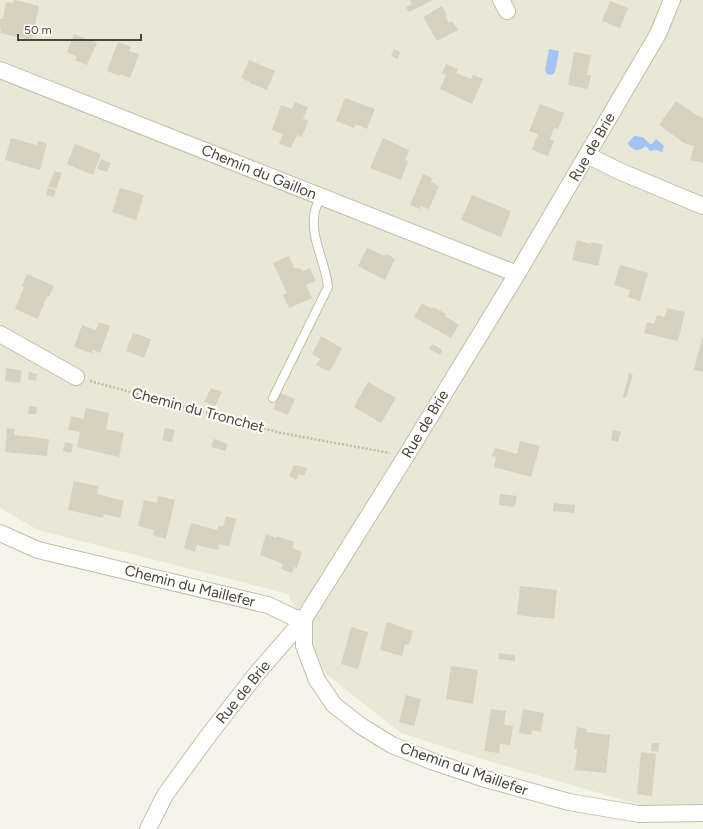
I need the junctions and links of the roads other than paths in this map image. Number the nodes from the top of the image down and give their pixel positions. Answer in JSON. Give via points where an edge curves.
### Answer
{"nodes":[{"id":1,"x":672,"y":0,"type":"edge"},
{"id":2,"x":0,"y":70,"type":"edge"},
{"id":3,"x":587,"y":155,"type":"junction"},
{"id":4,"x":320,"y":196,"type":"junction"},
{"id":5,"x":703,"y":206,"type":"edge"},
{"id":6,"x":517,"y":274,"type":"junction"},
{"id":7,"x":0,"y":334,"type":"edge"},
{"id":8,"x":76,"y":377,"type":"road end"},
{"id":9,"x":273,"y":398,"type":"dead end"},
{"id":10,"x":0,"y":533,"type":"edge"},
{"id":11,"x":304,"y":619,"type":"junction"},
{"id":12,"x":703,"y":813,"type":"edge"},
{"id":13,"x":148,"y":829,"type":"edge"}],
"edges":[{"from":1,"to":3,"type":"street","name":"Rue de Brie","via":[[658,34]]},
{"from":2,"to":4,"type":"street","name":"Chemin du Gaillon"},
{"from":3,"to":5,"type":"street"},
{"from":3,"to":6,"type":"street","name":"Rue de Brie"},
{"from":4,"to":6,"type":"street","name":"Chemin du Gaillon"},
{"from":4,"to":9,"type":"lane","via":[[315,212],[315,236],[328,288]]},
{"from":6,"to":11,"type":"street","name":"Rue de Brie"},
{"from":7,"to":8,"type":"street"},
{"from":10,"to":11,"type":"street","name":"Chemin du Maillefer","via":[[38,550],[268,605],[295,618]]},
{"from":11,"to":12,"type":"street","name":"Chemin du Maillefer","via":[[304,646],[317,680],[334,705],[392,745],[461,771],[569,802],[639,814]]},
{"from":11,"to":13,"type":"street","name":"Rue de Brie","via":[[211,732],[165,795]]}]}
